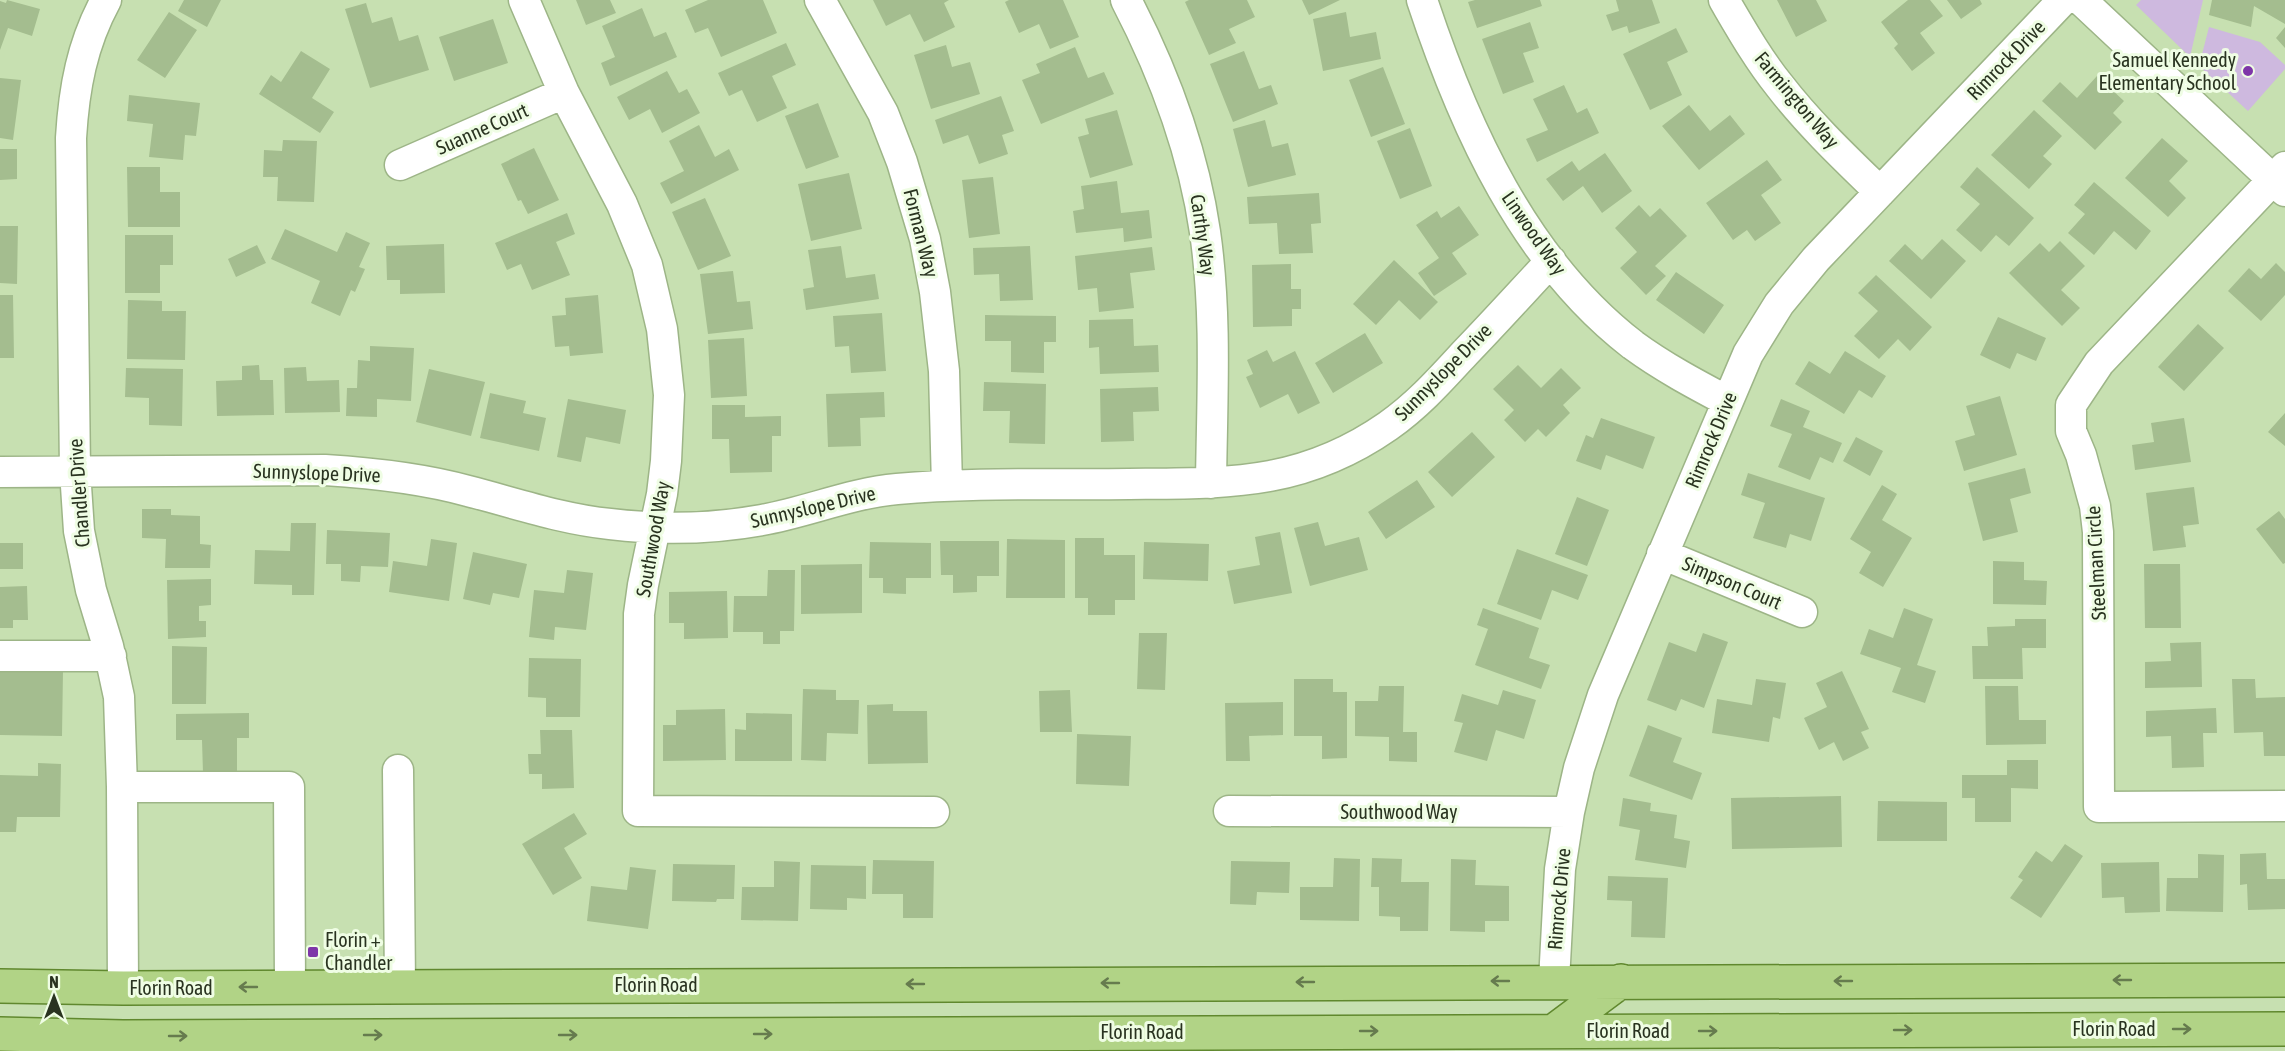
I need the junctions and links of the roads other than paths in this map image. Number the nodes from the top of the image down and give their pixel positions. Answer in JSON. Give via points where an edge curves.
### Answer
{"nodes":[{"id":1,"x":106,"y":0,"type":"edge"},
{"id":2,"x":524,"y":0,"type":"edge"},
{"id":3,"x":820,"y":0,"type":"edge"},
{"id":4,"x":1126,"y":0,"type":"edge"},
{"id":5,"x":1422,"y":0,"type":"edge"},
{"id":6,"x":1724,"y":0,"type":"edge"},
{"id":7,"x":2063,"y":0,"type":"edge"},
{"id":8,"x":2094,"y":4,"type":"edge"},
{"id":9,"x":564,"y":93,"type":"junction"},
{"id":10,"x":400,"y":165,"type":"dead end"},
{"id":11,"x":2281,"y":179,"type":"edge"},
{"id":12,"x":1880,"y":192,"type":"junction"},
{"id":13,"x":1551,"y":261,"type":"junction"},
{"id":14,"x":1727,"y":400,"type":"junction"},
{"id":15,"x":75,"y":471,"type":"junction"},
{"id":16,"x":0,"y":472,"type":"edge"},
{"id":17,"x":1211,"y":483,"type":"junction"},
{"id":18,"x":947,"y":486,"type":"junction"},
{"id":19,"x":654,"y":528,"type":"junction"},
{"id":20,"x":1662,"y":554,"type":"junction"},
{"id":21,"x":1802,"y":612,"type":"dead end"},
{"id":22,"x":0,"y":656,"type":"edge"},
{"id":23,"x":111,"y":656,"type":"junction"},
{"id":24,"x":398,"y":770,"type":"dead end"},
{"id":25,"x":122,"y":787,"type":"junction"},
{"id":26,"x":2285,"y":806,"type":"edge"},
{"id":27,"x":934,"y":812,"type":"dead end"},
{"id":28,"x":1229,"y":812,"type":"dead end"},
{"id":29,"x":1569,"y":812,"type":"junction"},
{"id":30,"x":2285,"y":980,"type":"edge"},
{"id":31,"x":1554,"y":981,"type":"junction"},
{"id":32,"x":1621,"y":981,"type":"junction"},
{"id":33,"x":0,"y":986,"type":"edge"},
{"id":34,"x":400,"y":986,"type":"junction"},
{"id":35,"x":188,"y":987,"type":"junction"},
{"id":36,"x":290,"y":987,"type":"junction"},
{"id":37,"x":123,"y":988,"type":"junction"},
{"id":38,"x":2285,"y":1029,"type":"edge"},
{"id":39,"x":1482,"y":1030,"type":"junction"},
{"id":40,"x":0,"y":1034,"type":"edge"},
{"id":41,"x":56,"y":1034,"type":"junction"},
{"id":42,"x":1554,"y":1041,"type":"edge"},
{"id":43,"x":123,"y":1044,"type":"edge"}],
"edges":[{"from":1,"to":15,"type":"street","name":"Chandler Drive","via":[[85,47],[73,104]]},
{"from":2,"to":9,"type":"street","name":"Southwood Way"},
{"from":3,"to":18,"type":"street","name":"Forman Way","via":[[883,113],[925,239],[944,371]]},
{"from":4,"to":17,"type":"street","name":"Carthy Way","via":[[1157,63],[1181,129],[1201,210],[1212,304]]},
{"from":5,"to":13,"type":"street","name":"Linwood Way","via":[[1461,108],[1485,157]]},
{"from":6,"to":12,"type":"street","name":"Farmington Way","via":[[1779,85],[1824,138]]},
{"from":7,"to":12,"type":"street","name":"Rimrock Drive"},
{"from":8,"to":11,"type":"street"},
{"from":9,"to":10,"type":"street","name":"Suanne Court"},
{"from":9,"to":19,"type":"street","name":"Southwood Way","via":[[622,204],[647,265],[662,329],[669,428]]},
{"from":11,"to":26,"type":"street","name":"Steelman Circle","via":[[2099,363],[2071,405],[2071,431],[2087,476],[2098,532],[2099,807]]},
{"from":12,"to":14,"type":"street","name":"Rimrock Drive","via":[[1779,304],[1748,354]]},
{"from":13,"to":14,"type":"street","name":"Linwood Way","via":[[1588,305],[1632,344]]},
{"from":13,"to":17,"type":"street","name":"Sunnyslope Drive","via":[[1431,390],[1382,430],[1343,453],[1293,472]]},
{"from":14,"to":20,"type":"street","name":"Rimrock Drive"},
{"from":15,"to":16,"type":"street","name":"Sunnyslope Drive"},
{"from":15,"to":19,"type":"street","name":"Sunnyslope Drive","via":[[360,472],[465,490],[554,515]]},
{"from":15,"to":23,"type":"street","name":"Chandler Drive","via":[[79,531],[91,590]]},
{"from":17,"to":18,"type":"street","name":"Sunnyslope Drive"},
{"from":18,"to":19,"type":"street","name":"Sunnyslope Drive","via":[[868,493],[763,520]]},
{"from":19,"to":27,"type":"street","name":"Southwood Way","via":[[639,614],[638,812]]},
{"from":20,"to":21,"type":"street","name":"Simpson Court"},
{"from":20,"to":29,"type":"street","name":"Rimrock Drive","via":[[1604,695],[1579,768]]},
{"from":22,"to":23,"type":"street"},
{"from":23,"to":25,"type":"street","name":"Chandler Drive","via":[[119,697]]},
{"from":24,"to":34,"type":"street"},
{"from":25,"to":36,"type":"street","via":[[289,787]]},
{"from":25,"to":37,"type":"street","name":"Chandler Drive"},
{"from":28,"to":29,"type":"street","name":"Southwood Way"},
{"from":29,"to":31,"type":"street","name":"Rimrock Drive","via":[[1560,869]]},
{"from":30,"to":32,"type":"main road","name":"Florin Road","one_way":true},
{"from":31,"to":32,"type":"main road","name":"Florin Road"},
{"from":31,"to":34,"type":"main road","name":"Florin Road","one_way":true},
{"from":31,"to":39,"type":"main road"},
{"from":32,"to":42,"type":"main road"},
{"from":33,"to":37,"type":"main road","name":"Florin Road"},
{"from":34,"to":36,"type":"main road","name":"Florin Road"},
{"from":36,"to":35,"type":"main road","name":"Florin Road","one_way":true},
{"from":35,"to":37,"type":"main road","name":"Florin Road"},
{"from":35,"to":43,"type":"main road"},
{"from":37,"to":41,"type":"main road"},
{"from":42,"to":38,"type":"main road","name":"Florin Road","one_way":true},
{"from":39,"to":42,"type":"main road","name":"Florin Road"},
{"from":43,"to":39,"type":"main road","name":"Florin Road","one_way":true},
{"from":40,"to":41,"type":"main road","name":"Florin Road"},
{"from":41,"to":43,"type":"main road","name":"Florin Road"}]}
